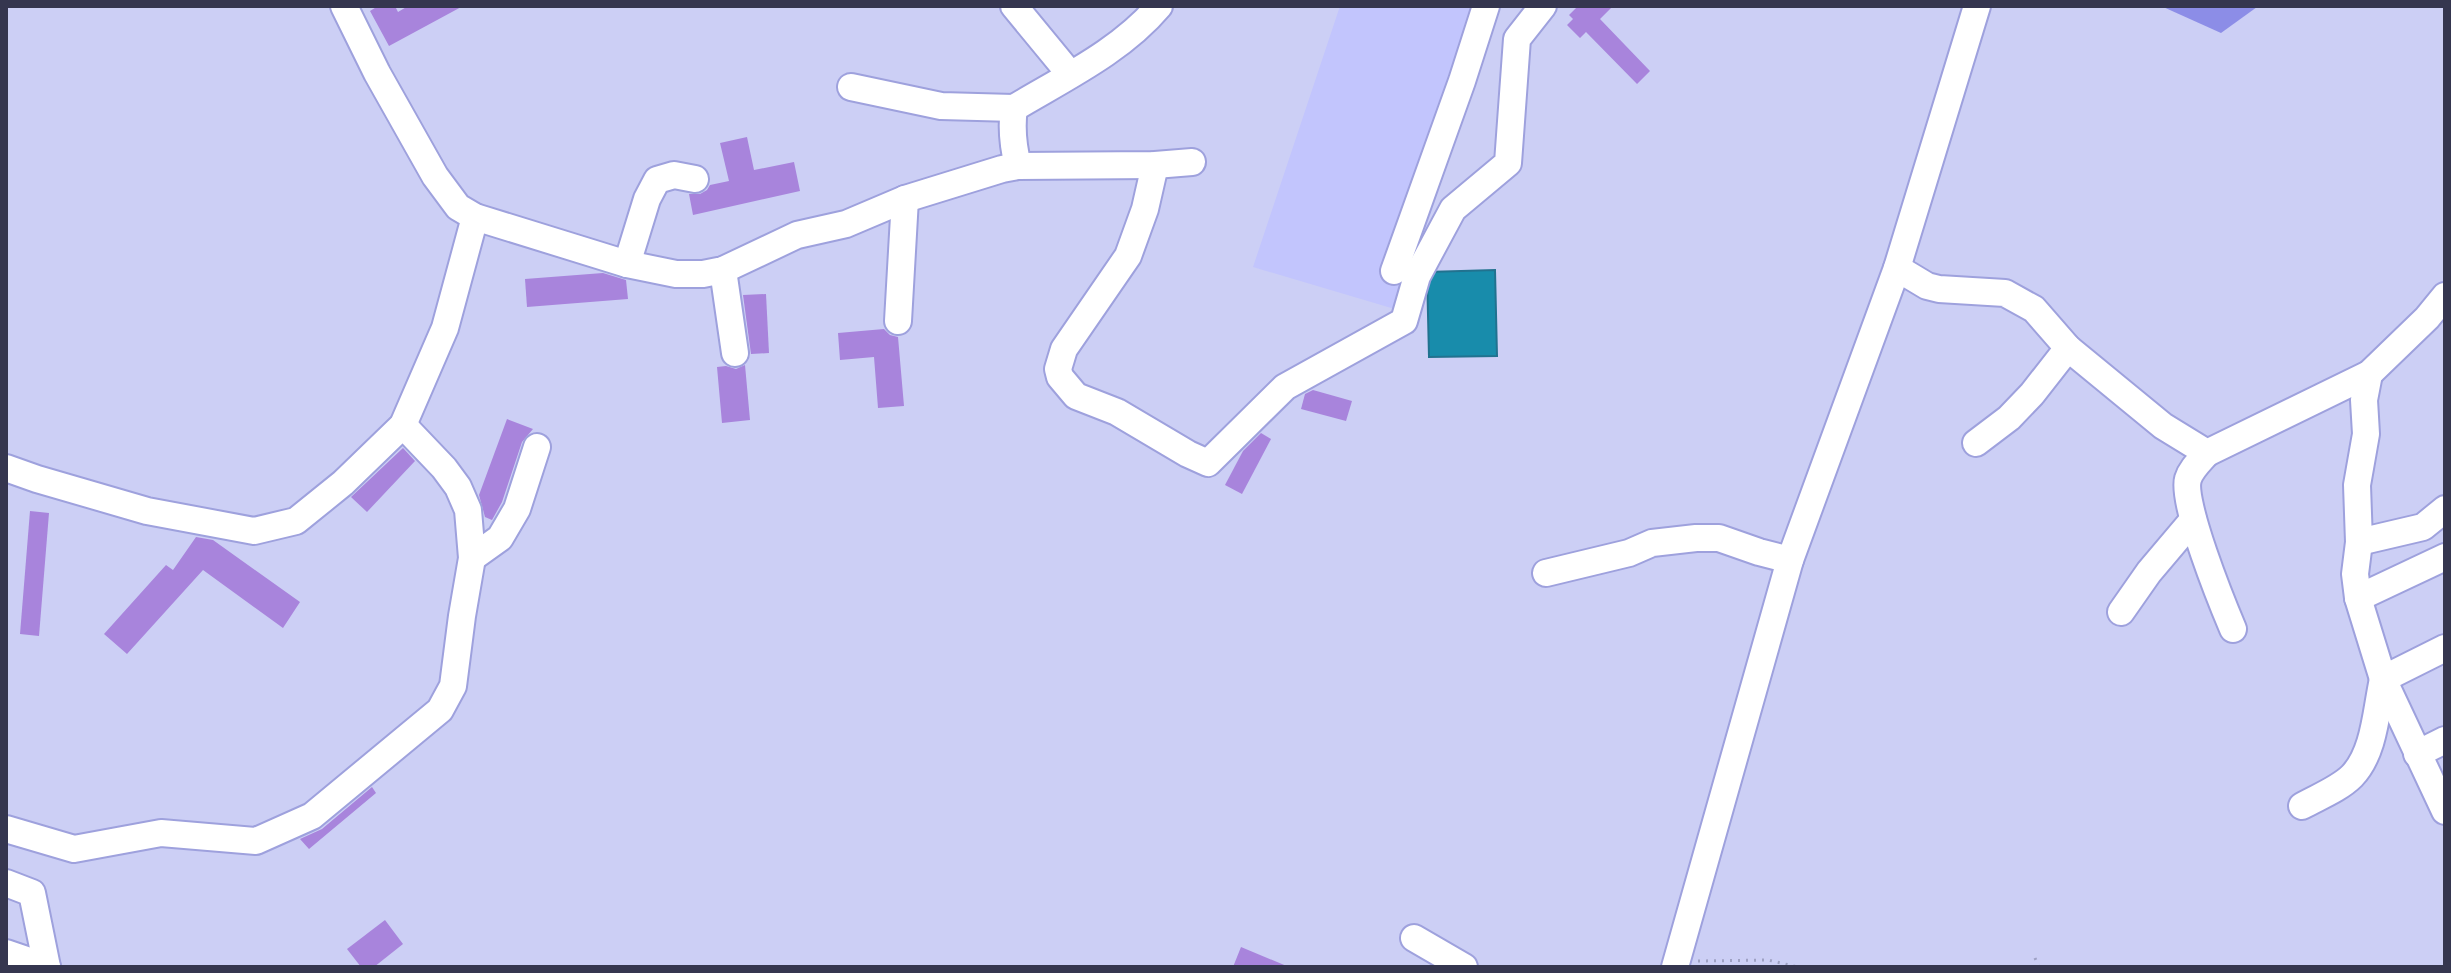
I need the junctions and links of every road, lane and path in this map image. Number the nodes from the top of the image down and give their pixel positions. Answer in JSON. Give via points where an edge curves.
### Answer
{"nodes":[{"id":1,"x":344,"y":6,"type":"edge"},
{"id":2,"x":1014,"y":6,"type":"edge"},
{"id":3,"x":1159,"y":6,"type":"edge"},
{"id":4,"x":1486,"y":6,"type":"edge"},
{"id":5,"x":1543,"y":6,"type":"edge"},
{"id":6,"x":1977,"y":6,"type":"edge"},
{"id":7,"x":1070,"y":74,"type":"junction"},
{"id":8,"x":851,"y":87,"type":"dead end"},
{"id":9,"x":1014,"y":108,"type":"junction"},
{"id":10,"x":1192,"y":162,"type":"dead end"},
{"id":11,"x":1155,"y":165,"type":"junction"},
{"id":12,"x":1018,"y":166,"type":"junction"},
{"id":13,"x":695,"y":179,"type":"dead end"},
{"id":14,"x":905,"y":199,"type":"junction"},
{"id":15,"x":475,"y":217,"type":"junction"},
{"id":16,"x":627,"y":264,"type":"junction"},
{"id":17,"x":1897,"y":268,"type":"junction"},
{"id":18,"x":723,"y":270,"type":"junction"},
{"id":19,"x":1394,"y":271,"type":"dead end"},
{"id":20,"x":2445,"y":296,"type":"edge"},
{"id":21,"x":898,"y":321,"type":"dead end"},
{"id":22,"x":2068,"y":348,"type":"junction"},
{"id":23,"x":735,"y":353,"type":"dead end"},
{"id":24,"x":2369,"y":374,"type":"junction"},
{"id":25,"x":403,"y":425,"type":"junction"},
{"id":26,"x":1976,"y":443,"type":"dead end"},
{"id":27,"x":537,"y":447,"type":"dead end"},
{"id":28,"x":2207,"y":453,"type":"junction"},
{"id":29,"x":6,"y":468,"type":"edge"},
{"id":30,"x":2445,"y":509,"type":"edge"},
{"id":31,"x":2193,"y":520,"type":"junction"},
{"id":32,"x":2359,"y":542,"type":"junction"},
{"id":33,"x":2445,"y":557,"type":"edge"},
{"id":34,"x":472,"y":558,"type":"junction"},
{"id":35,"x":1790,"y":560,"type":"junction"},
{"id":36,"x":1546,"y":573,"type":"dead end"},
{"id":37,"x":2358,"y":598,"type":"junction"},
{"id":38,"x":2121,"y":612,"type":"dead end"},
{"id":39,"x":2233,"y":629,"type":"dead end"},
{"id":40,"x":2445,"y":648,"type":"edge"},
{"id":41,"x":2383,"y":679,"type":"junction"},
{"id":42,"x":2445,"y":740,"type":"edge"},
{"id":43,"x":2417,"y":754,"type":"junction"},
{"id":44,"x":2443,"y":805,"type":"edge"},
{"id":45,"x":2302,"y":806,"type":"dead end"},
{"id":46,"x":6,"y":829,"type":"edge"},
{"id":47,"x":6,"y":883,"type":"edge"},
{"id":48,"x":1414,"y":938,"type":"dead end"},
{"id":49,"x":6,"y":953,"type":"edge"},
{"id":50,"x":2035,"y":958,"type":"dead end"},
{"id":51,"x":1677,"y":963,"type":"edge"},
{"id":52,"x":47,"y":967,"type":"edge"},
{"id":53,"x":1464,"y":967,"type":"edge"},
{"id":54,"x":1798,"y":967,"type":"edge"},
{"id":55,"x":2039,"y":967,"type":"edge"}],
"edges":[{"from":1,"to":15,"type":"street","via":[[435,176],[458,207]]},
{"from":2,"to":7,"type":"street"},
{"from":3,"to":7,"type":"street","via":[[1143,25]]},
{"from":4,"to":19,"type":"street"},
{"from":5,"to":11,"type":"street","via":[[1517,39],[1508,163],[1453,209],[1417,276],[1404,321],[1285,387],[1208,463],[1117,412],[1076,396],[1058,369],[1064,349],[1128,256]]},
{"from":6,"to":17,"type":"street"},
{"from":7,"to":9,"type":"street"},
{"from":8,"to":9,"type":"street","via":[[941,106]]},
{"from":9,"to":12,"type":"street"},
{"from":10,"to":11,"type":"street"},
{"from":11,"to":12,"type":"street"},
{"from":12,"to":14,"type":"street"},
{"from":13,"to":16,"type":"street","via":[[668,175],[657,180]]},
{"from":14,"to":18,"type":"street","via":[[846,224],[797,235]]},
{"from":14,"to":21,"type":"street"},
{"from":15,"to":16,"type":"street"},
{"from":15,"to":25,"type":"street","via":[[445,328]]},
{"from":16,"to":18,"type":"street","via":[[676,274]]},
{"from":17,"to":22,"type":"street","via":[[1939,289],[2005,293],[2034,309]]},
{"from":17,"to":35,"type":"street"},
{"from":18,"to":23,"type":"street"},
{"from":20,"to":24,"type":"street"},
{"from":22,"to":26,"type":"street","via":[[2009,418]]},
{"from":22,"to":28,"type":"street","via":[[2163,426]]},
{"from":24,"to":28,"type":"street"},
{"from":24,"to":32,"type":"street","via":[[2357,485]]},
{"from":25,"to":29,"type":"street","via":[[296,521],[254,531],[147,511]]},
{"from":25,"to":34,"type":"street","via":[[458,487],[468,510]]},
{"from":27,"to":34,"type":"street","via":[[517,509],[500,538]]},
{"from":28,"to":31,"type":"street","via":[[2188,481]]},
{"from":30,"to":32,"type":"street","via":[[2423,527]]},
{"from":31,"to":38,"type":"street"},
{"from":31,"to":39,"type":"street"},
{"from":32,"to":37,"type":"street"},
{"from":33,"to":37,"type":"street"},
{"from":34,"to":46,"type":"street","via":[[447,699],[312,816],[256,841],[161,833],[74,849]]},
{"from":35,"to":36,"type":"street","via":[[1719,538],[1696,538],[1652,543]]},
{"from":35,"to":51,"type":"street"},
{"from":37,"to":41,"type":"street"},
{"from":40,"to":41,"type":"street"},
{"from":41,"to":43,"type":"street"},
{"from":41,"to":45,"type":"street","via":[[2360,766],[2350,779]]},
{"from":42,"to":43,"type":"street"},
{"from":43,"to":44,"type":"street"},
{"from":47,"to":52,"type":"street","via":[[32,893]]},
{"from":48,"to":53,"type":"street"},
{"from":49,"to":52,"type":"street"},
{"from":50,"to":55,"type":"path"},
{"from":51,"to":54,"type":"path","via":[[1768,960]]}]}
